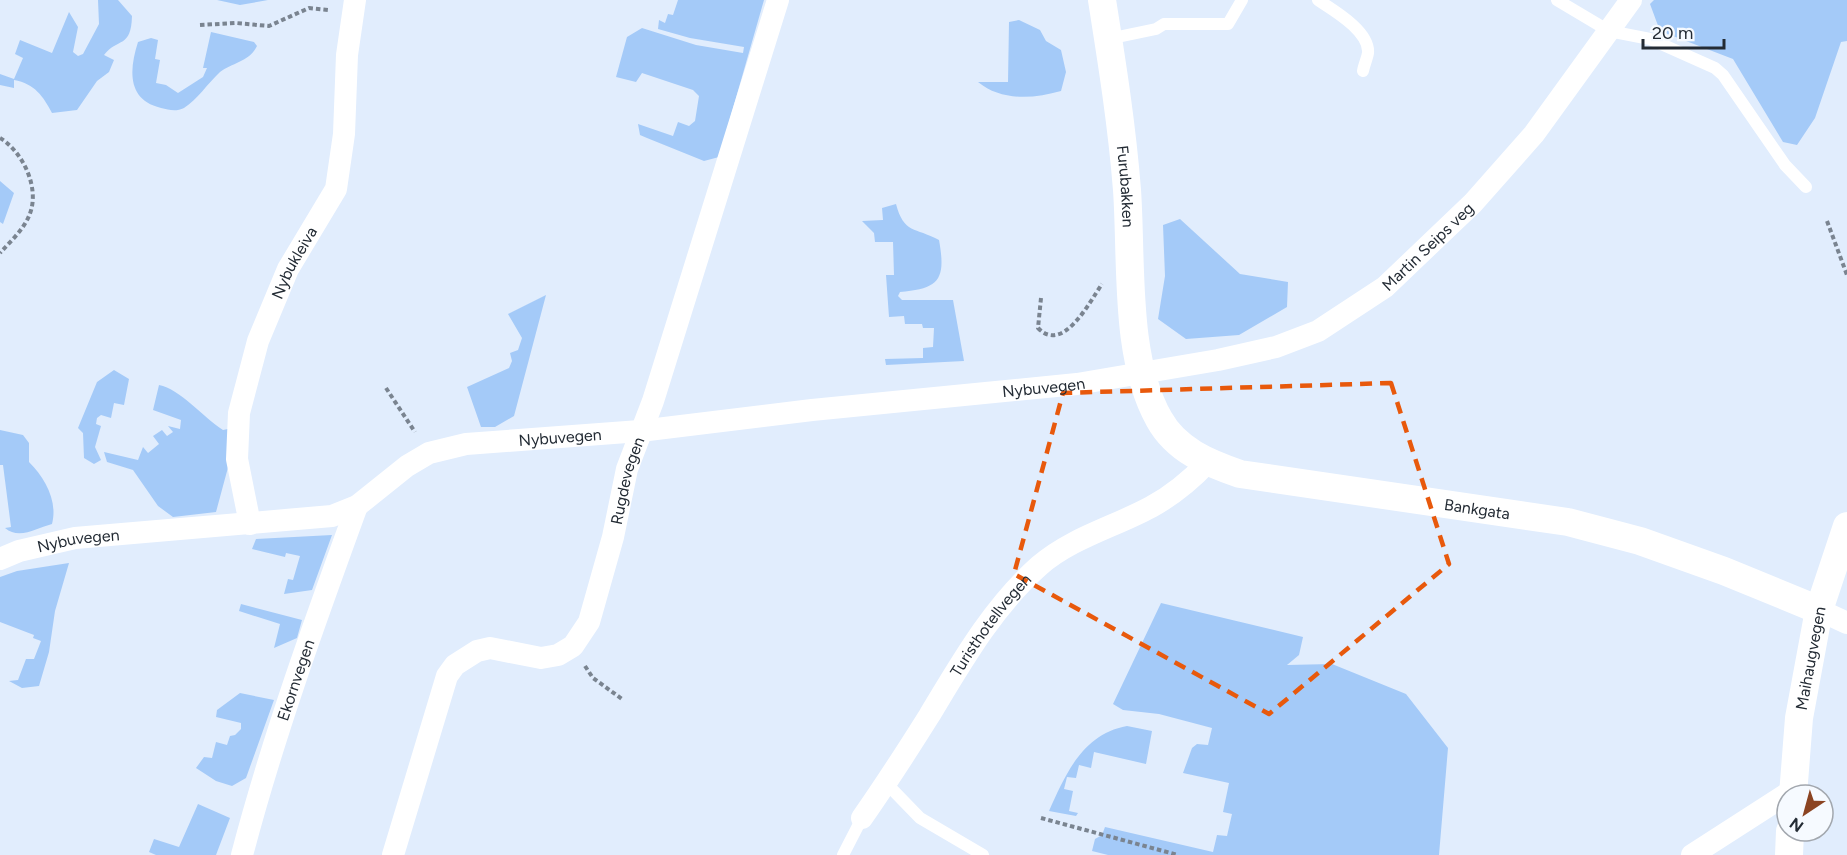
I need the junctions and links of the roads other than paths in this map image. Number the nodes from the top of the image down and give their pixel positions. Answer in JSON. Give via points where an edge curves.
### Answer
{"nodes":[{"id":1,"x":778,"y":0,"type":"edge"},
{"id":2,"x":1102,"y":0,"type":"edge"},
{"id":3,"x":1242,"y":0,"type":"edge"},
{"id":4,"x":1318,"y":0,"type":"edge"},
{"id":5,"x":1557,"y":0,"type":"edge"},
{"id":6,"x":1631,"y":0,"type":"edge"},
{"id":7,"x":354,"y":2,"type":"edge"},
{"id":8,"x":1609,"y":31,"type":"junction"},
{"id":9,"x":1108,"y":39,"type":"junction"},
{"id":10,"x":1363,"y":71,"type":"dead end"},
{"id":11,"x":1806,"y":187,"type":"dead end"},
{"id":12,"x":1141,"y":374,"type":"junction"},
{"id":13,"x":640,"y":431,"type":"junction"},
{"id":14,"x":1207,"y":463,"type":"junction"},
{"id":15,"x":357,"y":506,"type":"junction"},
{"id":16,"x":250,"y":524,"type":"junction"},
{"id":17,"x":1847,"y":526,"type":"edge"},
{"id":18,"x":0,"y":559,"type":"edge"},
{"id":19,"x":1819,"y":610,"type":"junction"},
{"id":20,"x":1847,"y":623,"type":"edge"},
{"id":21,"x":886,"y":783,"type":"junction"},
{"id":22,"x":1794,"y":783,"type":"edge"},
{"id":23,"x":1775,"y":803,"type":"edge"},
{"id":24,"x":862,"y":818,"type":"joint"},
{"id":25,"x":242,"y":855,"type":"edge"},
{"id":26,"x":393,"y":855,"type":"edge"},
{"id":27,"x":843,"y":855,"type":"edge"},
{"id":28,"x":983,"y":855,"type":"edge"},
{"id":29,"x":1692,"y":855,"type":"edge"}],
"edges":[{"from":1,"to":13,"type":"street","name":"Rugdevegen","via":[[653,401]]},
{"from":2,"to":9,"type":"street","name":"Furubakken"},
{"from":3,"to":9,"type":"lane","via":[[1227,24],[1164,24]]},
{"from":4,"to":10,"type":"lane","via":[[1346,18],[1364,39],[1368,51]]},
{"from":5,"to":8,"type":"lane"},
{"from":6,"to":8,"type":"street","name":"Martin Seips veg"},
{"from":7,"to":16,"type":"street","name":"Nybukleiva","via":[[336,189],[284,279],[258,341],[239,414],[237,459]]},
{"from":8,"to":11,"type":"lane","via":[[1650,39],[1715,68],[1785,165]]},
{"from":8,"to":12,"type":"street","name":"Martin Seips veg","via":[[1534,134],[1473,203],[1385,287],[1318,331],[1276,347]]},
{"from":9,"to":12,"type":"street","name":"Furubakken","via":[[1121,134]]},
{"from":12,"to":13,"type":"street","name":"Nybuvegen"},
{"from":12,"to":14,"type":"street","name":"Bankgata","via":[[1159,420],[1181,446]]},
{"from":13,"to":15,"type":"street","name":"Nybuvegen","via":[[466,444],[429,453]]},
{"from":13,"to":26,"type":"street","name":"Rugdevegen","via":[[589,622],[573,646],[558,655],[541,658],[490,648],[455,665],[447,676]]},
{"from":14,"to":19,"type":"street","name":"Bankgata","via":[[1273,480],[1568,522],[1640,541]]},
{"from":14,"to":21,"type":"street","name":"Turisthotellvegen","via":[[1180,489],[1054,555],[1023,582],[968,651]]},
{"from":15,"to":16,"type":"street","name":"Nybuvegen","via":[[332,516]]},
{"from":15,"to":25,"type":"street","name":"Ekornvegen","via":[[317,615]]},
{"from":16,"to":18,"type":"street","name":"Nybuvegen","via":[[75,538]]},
{"from":17,"to":19,"type":"street","name":"Maihaugvegen"},
{"from":19,"to":20,"type":"street","name":"Bankgata"},
{"from":19,"to":22,"type":"street","name":"Maihaugvegen","via":[[1799,718]]},
{"from":21,"to":24,"type":"street","name":"Turisthotellvegen"},
{"from":21,"to":28,"type":"lane","via":[[920,818]]},
{"from":23,"to":29,"type":"street"},
{"from":24,"to":27,"type":"lane","name":"Turisthotellvegen"}]}
